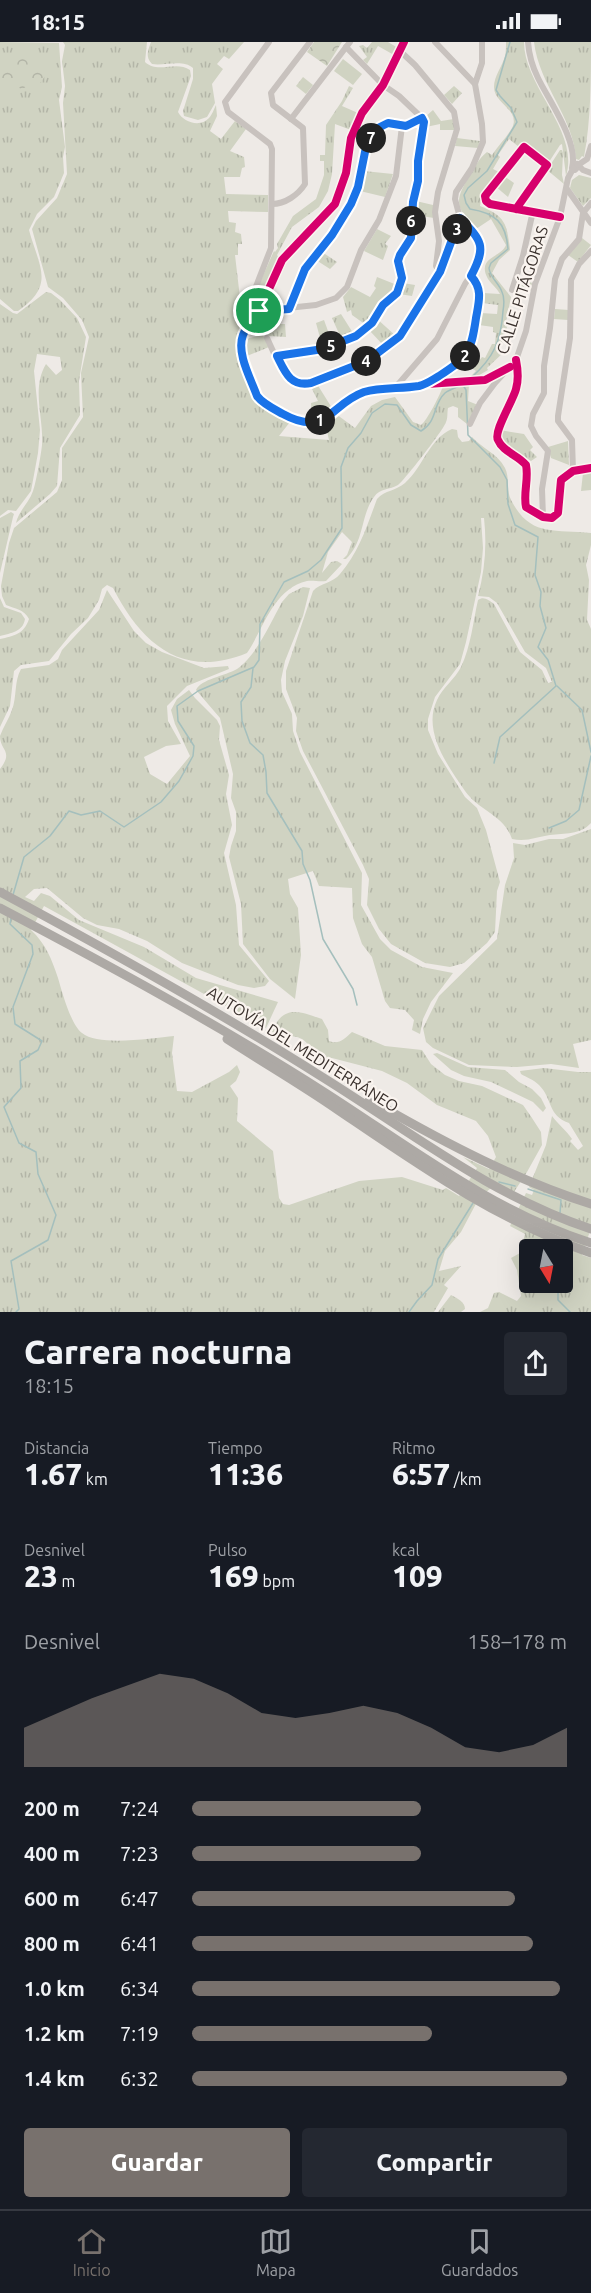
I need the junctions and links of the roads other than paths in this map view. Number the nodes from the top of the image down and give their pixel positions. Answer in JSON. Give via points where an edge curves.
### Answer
{"nodes":[{"id":1,"x":269,"y":42,"type":"edge"},
{"id":2,"x":310,"y":42,"type":"edge"},
{"id":3,"x":404,"y":42,"type":"edge"},
{"id":4,"x":435,"y":42,"type":"edge"},
{"id":5,"x":528,"y":42,"type":"edge"},
{"id":6,"x":481,"y":44,"type":"edge"},
{"id":7,"x":348,"y":45,"type":"edge"},
{"id":8,"x":400,"y":51,"type":"junction"},
{"id":9,"x":475,"y":84,"type":"junction"},
{"id":10,"x":383,"y":85,"type":"junction"},
{"id":11,"x":422,"y":118,"type":"junction"},
{"id":12,"x":291,"y":119,"type":"junction"},
{"id":13,"x":402,"y":126,"type":"junction"},
{"id":14,"x":591,"y":146,"type":"edge"},
{"id":15,"x":575,"y":166,"type":"junction"},
{"id":16,"x":591,"y":173,"type":"edge"},
{"id":17,"x":567,"y":189,"type":"junction"},
{"id":18,"x":591,"y":203,"type":"edge"},
{"id":19,"x":272,"y":204,"type":"junction"},
{"id":20,"x":516,"y":209,"type":"junction"},
{"id":21,"x":532,"y":212,"type":"junction"},
{"id":22,"x":584,"y":213,"type":"junction"},
{"id":23,"x":561,"y":217,"type":"junction"},
{"id":24,"x":460,"y":218,"type":"junction"},
{"id":25,"x":591,"y":223,"type":"edge"},
{"id":26,"x":591,"y":251,"type":"edge"},
{"id":27,"x":440,"y":272,"type":"junction"},
{"id":28,"x":471,"y":276,"type":"junction"},
{"id":29,"x":512,"y":290,"type":"dead end"},
{"id":30,"x":260,"y":308,"type":"junction"},
{"id":31,"x":289,"y":309,"type":"junction"},
{"id":32,"x":267,"y":338,"type":"dead end"},
{"id":33,"x":277,"y":356,"type":"junction"},
{"id":34,"x":516,"y":360,"type":"junction"},
{"id":35,"x":510,"y":366,"type":"junction"},
{"id":36,"x":427,"y":384,"type":"junction"},
{"id":37,"x":395,"y":389,"type":"junction"},
{"id":38,"x":470,"y":424,"type":"dead end"},
{"id":39,"x":591,"y":468,"type":"edge"},
{"id":40,"x":573,"y":471,"type":"junction"},
{"id":41,"x":543,"y":517,"type":"junction"},
{"id":42,"x":0,"y":892,"type":"edge"},
{"id":43,"x":0,"y":908,"type":"edge"},
{"id":44,"x":360,"y":1100,"type":"junction"},
{"id":45,"x":587,"y":1202,"type":"edge"},
{"id":46,"x":591,"y":1229,"type":"edge"},
{"id":47,"x":588,"y":1247,"type":"edge"}],
"edges":[{"from":1,"to":19,"type":"street","via":[[225,102],[228,111],[270,144]]},
{"from":2,"to":12,"type":"street","via":[[271,93],[273,105]]},
{"from":3,"to":8,"type":"street"},
{"from":4,"to":9,"type":"street"},
{"from":5,"to":15,"type":"street","via":[[537,77],[568,138]]},
{"from":6,"to":9,"type":"street","via":[[482,63]]},
{"from":7,"to":10,"type":"street"},
{"from":7,"to":12,"type":"street"},
{"from":8,"to":10,"type":"street"},
{"from":8,"to":27,"type":"street","via":[[457,118],[435,212],[440,241],[436,266]]},
{"from":9,"to":24,"type":"street","via":[[483,142],[456,192],[454,199]]},
{"from":10,"to":11,"type":"street"},
{"from":10,"to":30,"type":"street","via":[[362,113],[351,138],[346,174],[335,204],[282,260]]},
{"from":11,"to":13,"type":"street"},
{"from":11,"to":33,"type":"street","via":[[411,238],[398,261],[402,278],[397,293],[356,336],[323,349]]},
{"from":12,"to":19,"type":"street","via":[[304,131],[305,184],[281,204]]},
{"from":13,"to":31,"type":"street","via":[[388,123],[372,135],[351,204],[305,269]]},
{"from":13,"to":31,"type":"street","via":[[396,176],[347,287],[330,302]]},
{"from":14,"to":15,"type":"street","via":[[587,159]]},
{"from":15,"to":16,"type":"street"},
{"from":15,"to":17,"type":"street","name":"CALLE PITÁGORAS"},
{"from":17,"to":22,"type":"street"},
{"from":17,"to":23,"type":"street","name":"CALLE PITÁGORAS"},
{"from":18,"to":22,"type":"street"},
{"from":19,"to":30,"type":"street","via":[[271,248],[255,289]]},
{"from":20,"to":20,"type":"street","via":[[490,204],[485,196],[524,147],[547,165]]},
{"from":20,"to":21,"type":"street"},
{"from":21,"to":23,"type":"street"},
{"from":21,"to":29,"type":"street"},
{"from":22,"to":25,"type":"street"},
{"from":22,"to":41,"type":"street","via":[[579,239],[558,267],[544,393],[531,426],[548,452],[542,489]]},
{"from":23,"to":34,"type":"street","name":"CALLE PITÁGORAS","via":[[535,284]]},
{"from":24,"to":27,"type":"street"},
{"from":24,"to":28,"type":"street","via":[[481,243],[480,260]]},
{"from":26,"to":40,"type":"street","via":[[571,280],[570,338],[558,416],[572,440]]},
{"from":27,"to":33,"type":"street","via":[[400,336],[367,361],[302,384],[286,375]]},
{"from":28,"to":36,"type":"street","via":[[480,295],[471,346],[458,364]]},
{"from":28,"to":37,"type":"street","via":[[438,339]]},
{"from":30,"to":31,"type":"street"},
{"from":30,"to":37,"type":"street","via":[[243,333],[241,345],[261,401],[291,418],[313,422],[327,418],[367,391]]},
{"from":32,"to":33,"type":"street"},
{"from":34,"to":35,"type":"street","name":"CALLE PITÁGORAS"},
{"from":34,"to":41,"type":"street","via":[[517,387],[497,429],[497,438],[526,465],[526,507]]},
{"from":35,"to":36,"type":"street","via":[[485,380]]},
{"from":35,"to":38,"type":"street","name":"CALLE PITÁGORAS","via":[[480,404]]},
{"from":36,"to":37,"type":"street"},
{"from":39,"to":40,"type":"street"},
{"from":40,"to":41,"type":"street","via":[[561,480],[558,513],[552,518]]},
{"from":42,"to":44,"type":"highway","name":"AUTOVÍA DEL MEDITERRÁNEO","via":[[220,1014]]},
{"from":43,"to":47,"type":"highway","name":"AUTOVÍA DEL MEDITERRÁNEO","via":[[202,1017],[325,1092],[464,1189]]},
{"from":44,"to":45,"type":"highway","via":[[379,1105],[441,1141],[536,1185]]},
{"from":44,"to":46,"type":"highway","name":"AUTOVÍA DEL MEDITERRÁNEO","via":[[473,1174],[545,1212]]}]}
